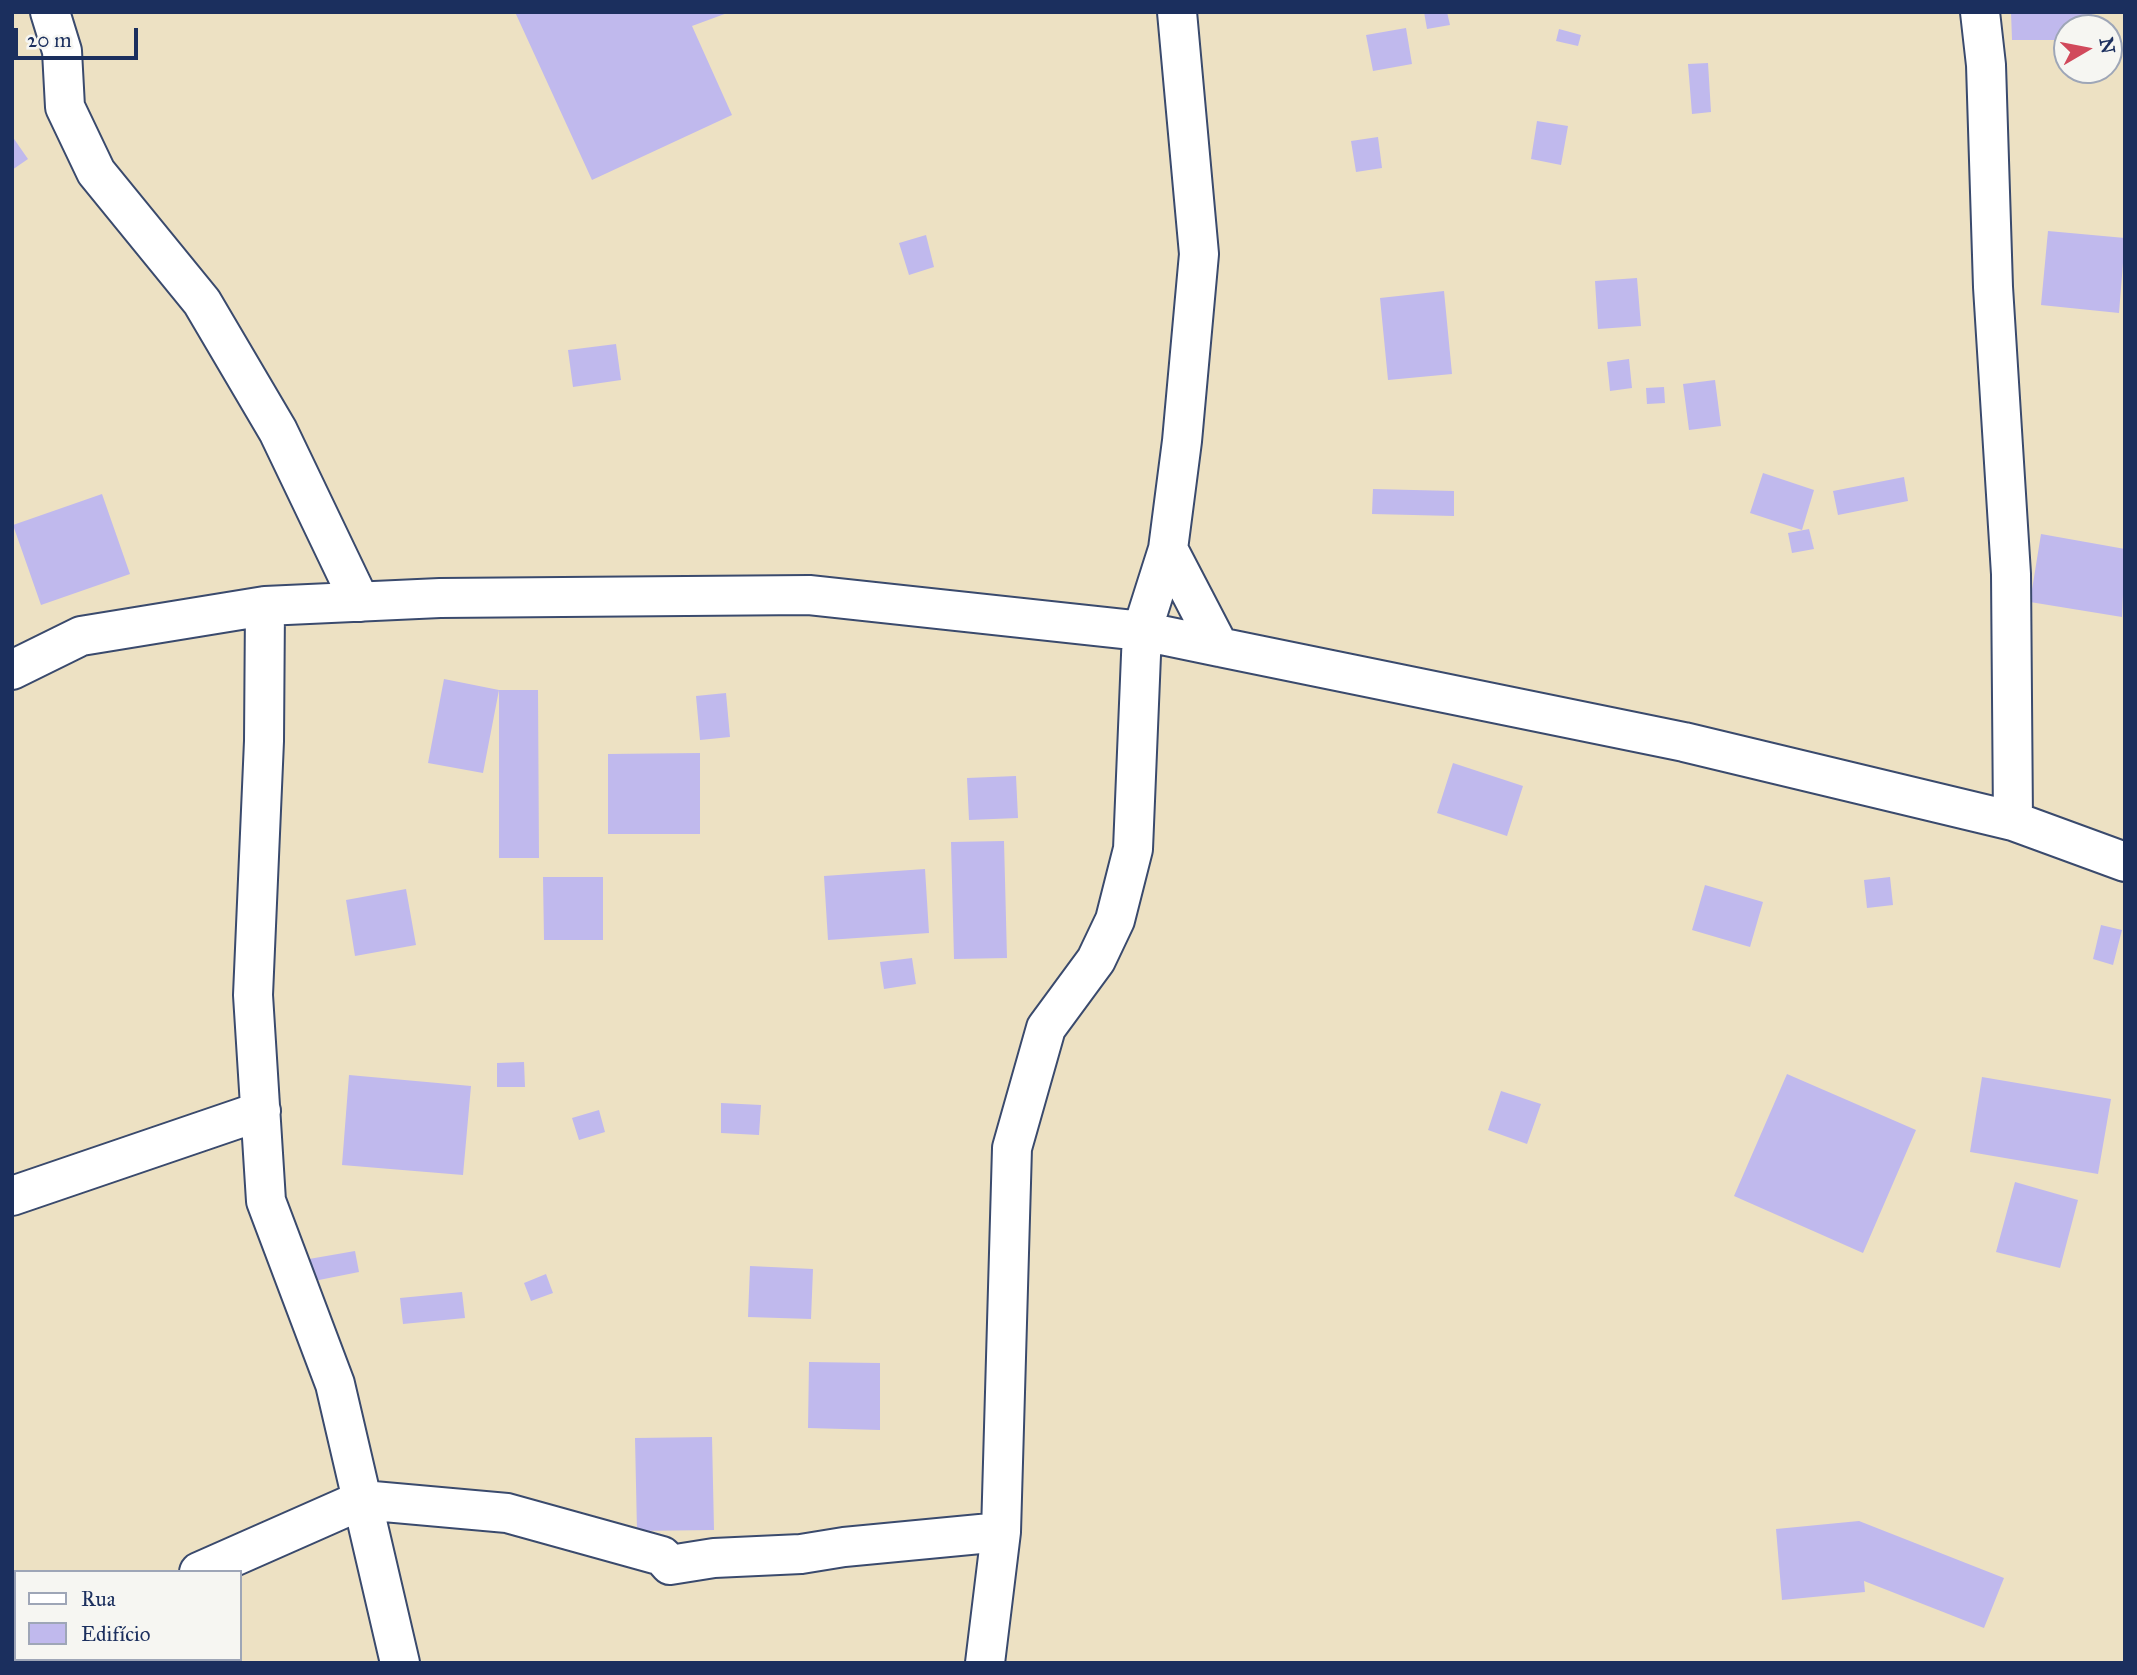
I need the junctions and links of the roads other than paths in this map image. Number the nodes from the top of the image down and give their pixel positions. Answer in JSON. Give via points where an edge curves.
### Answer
{"nodes":[{"id":1,"x":50,"y":12,"type":"edge"},
{"id":2,"x":1177,"y":12,"type":"edge"},
{"id":3,"x":1980,"y":12,"type":"edge"},
{"id":4,"x":1168,"y":549,"type":"junction"},
{"id":5,"x":360,"y":602,"type":"junction"},
{"id":6,"x":265,"y":606,"type":"junction"},
{"id":7,"x":1142,"y":631,"type":"junction"},
{"id":8,"x":1219,"y":647,"type":"junction"},
{"id":9,"x":12,"y":670,"type":"edge"},
{"id":10,"x":2013,"y":821,"type":"junction"},
{"id":11,"x":2125,"y":862,"type":"edge"},
{"id":12,"x":261,"y":1111,"type":"junction"},
{"id":13,"x":12,"y":1196,"type":"edge"},
{"id":14,"x":362,"y":1500,"type":"junction"},
{"id":15,"x":1001,"y":1532,"type":"junction"},
{"id":16,"x":204,"y":1570,"type":"edge"},
{"id":17,"x":400,"y":1663,"type":"edge"},
{"id":18,"x":985,"y":1663,"type":"edge"}],
"edges":[{"from":1,"to":5,"type":"street","via":[[62,51],[65,107],[96,172],[202,302],[278,431]]},
{"from":2,"to":4,"type":"street","via":[[1199,254]]},
{"from":3,"to":10,"type":"street","via":[[2011,574]]},
{"from":4,"to":7,"type":"street"},
{"from":4,"to":8,"type":"street"},
{"from":5,"to":6,"type":"street"},
{"from":5,"to":7,"type":"street","via":[[808,595]]},
{"from":6,"to":9,"type":"street","via":[[81,636]]},
{"from":6,"to":12,"type":"street","via":[[253,995]]},
{"from":7,"to":8,"type":"street"},
{"from":7,"to":15,"type":"street","via":[[1133,849],[1110,930],[1096,960],[1046,1028],[1012,1148]]},
{"from":8,"to":10,"type":"street","via":[[1684,742]]},
{"from":10,"to":11,"type":"street"},
{"from":12,"to":13,"type":"street"},
{"from":12,"to":14,"type":"street","via":[[266,1201],[335,1384]]},
{"from":14,"to":15,"type":"street","via":[[507,1513],[662,1556],[670,1565]]},
{"from":14,"to":16,"type":"street"},
{"from":14,"to":17,"type":"street"},
{"from":15,"to":18,"type":"street"}]}
